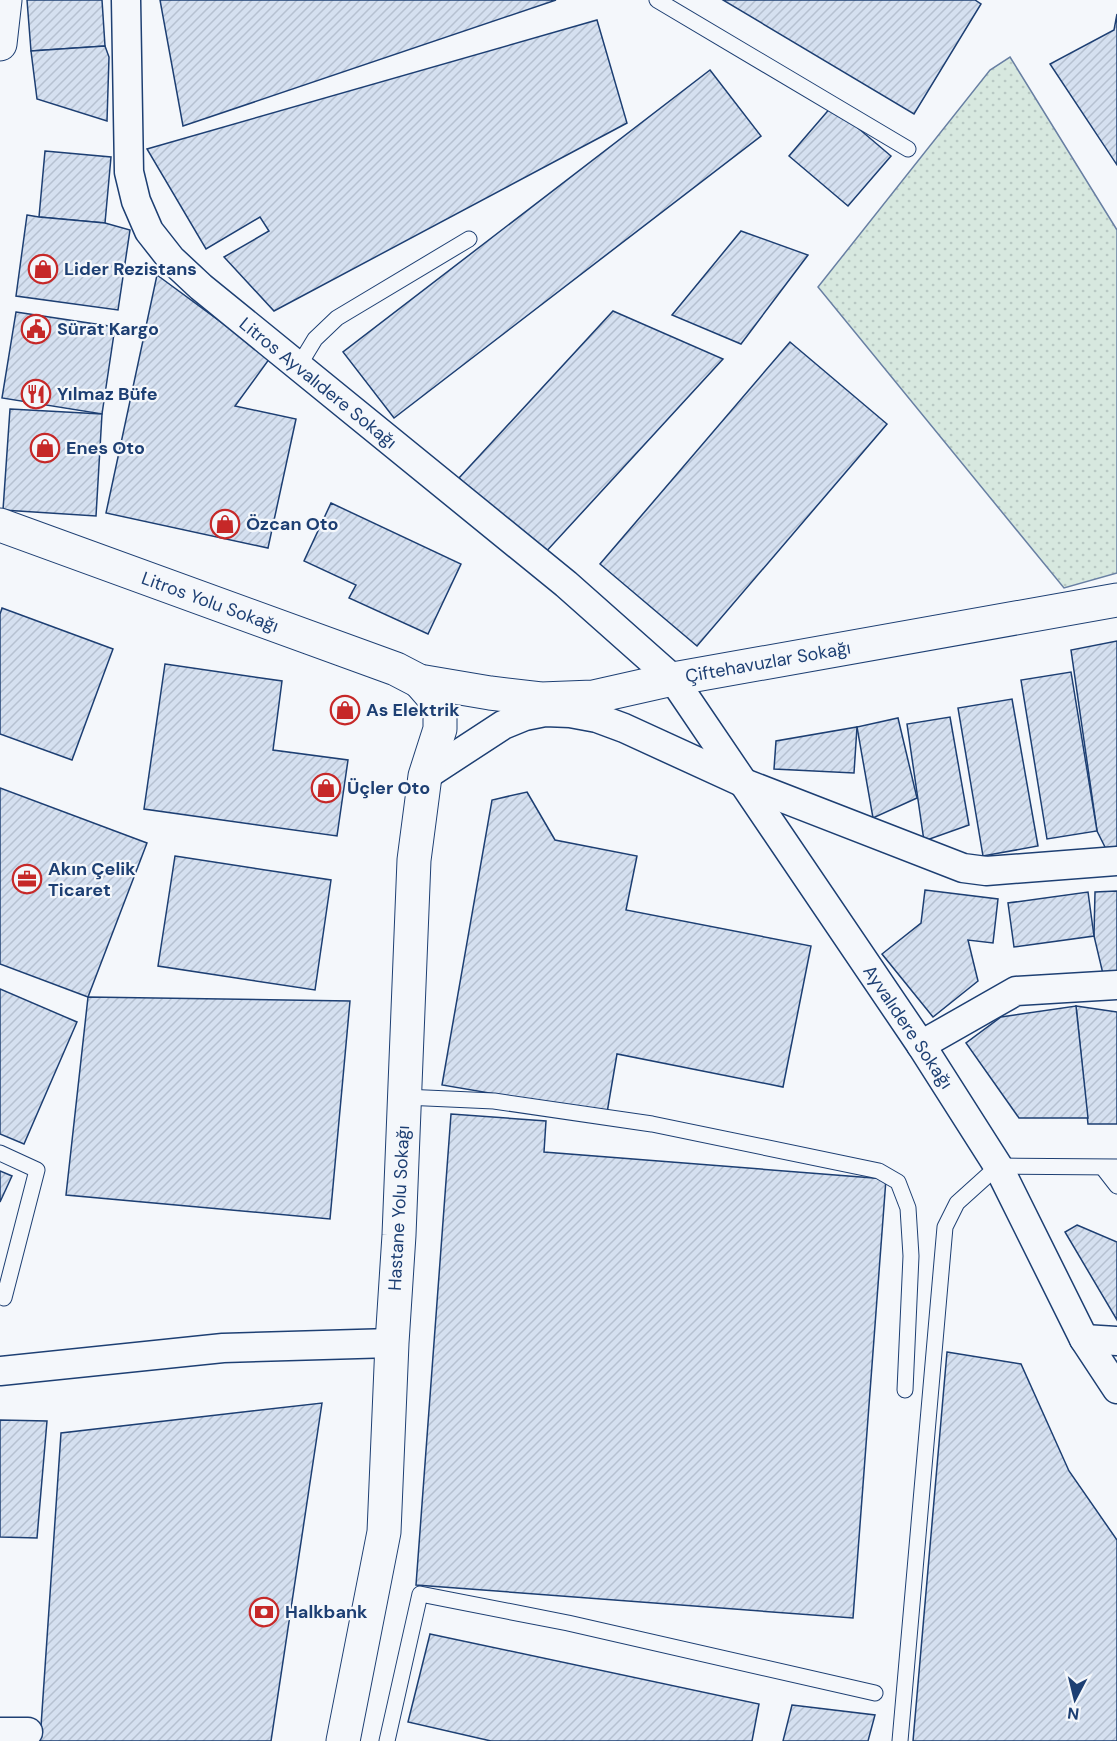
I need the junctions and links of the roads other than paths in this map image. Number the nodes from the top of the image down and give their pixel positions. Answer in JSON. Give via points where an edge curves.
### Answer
{"nodes":[{"id":1,"x":5,"y":0,"type":"edge"},
{"id":2,"x":126,"y":0,"type":"edge"},
{"id":3,"x":657,"y":0,"type":"edge"},
{"id":4,"x":0,"y":44,"type":"edge"},
{"id":5,"x":909,"y":149,"type":"dead end"},
{"id":6,"x":469,"y":239,"type":"dead end"},
{"id":7,"x":298,"y":367,"type":"junction"},
{"id":8,"x":0,"y":525,"type":"edge"},
{"id":9,"x":1117,"y":600,"type":"edge"},
{"id":10,"x":673,"y":679,"type":"junction"},
{"id":11,"x":419,"y":681,"type":"junction"},
{"id":12,"x":632,"y":689,"type":"junction"},
{"id":13,"x":624,"y":728,"type":"junction"},
{"id":14,"x":425,"y":776,"type":"junction"},
{"id":15,"x":744,"y":783,"type":"junction"},
{"id":16,"x":1117,"y":861,"type":"edge"},
{"id":17,"x":1117,"y":985,"type":"edge"},
{"id":18,"x":921,"y":1045,"type":"junction"},
{"id":19,"x":404,"y":1097,"type":"junction"},
{"id":20,"x":0,"y":1153,"type":"edge"},
{"id":21,"x":998,"y":1166,"type":"junction"},
{"id":22,"x":1110,"y":1168,"type":"edge"},
{"id":23,"x":1117,"y":1186,"type":"edge"},
{"id":24,"x":0,"y":1296,"type":"edge"},
{"id":25,"x":1084,"y":1339,"type":"junction"},
{"id":26,"x":1117,"y":1341,"type":"edge"},
{"id":27,"x":392,"y":1343,"type":"junction"},
{"id":28,"x":0,"y":1371,"type":"edge"},
{"id":29,"x":1117,"y":1389,"type":"edge"},
{"id":30,"x":905,"y":1390,"type":"dead end"},
{"id":31,"x":875,"y":1693,"type":"dead end"},
{"id":32,"x":343,"y":1741,"type":"edge"},
{"id":33,"x":387,"y":1741,"type":"edge"},
{"id":34,"x":900,"y":1741,"type":"edge"}],
"edges":[{"from":1,"to":4,"type":"main road"},
{"from":2,"to":7,"type":"street","name":"Litros Ayvalıdere Sokağı","via":[[129,172],[149,231],[201,287]]},
{"from":3,"to":5,"type":"lane"},
{"from":6,"to":7,"type":"lane","via":[[337,318],[315,339]]},
{"from":7,"to":10,"type":"street","name":"Litros Ayvalıdere Sokağı","via":[[566,584]]},
{"from":8,"to":11,"type":"main road","name":"Litros Yolu Sokağı","via":[[396,669]]},
{"from":9,"to":10,"type":"main road","name":"Çiftehavuzlar Sokağı"},
{"from":10,"to":12,"type":"main road","name":"Çiftehavuzlar Sokağı"},
{"from":10,"to":15,"type":"street","name":"Ayvalıdere Sokağı"},
{"from":11,"to":12,"type":"main road","name":"Çiftehavuzlar Sokağı","via":[[541,699],[593,697]]},
{"from":11,"to":14,"type":"main road","name":"Hastane Yolu Sokağı","via":[[440,713],[440,729]]},
{"from":12,"to":13,"type":"street","via":[[623,703]]},
{"from":13,"to":14,"type":"street","via":[[570,713],[525,716],[503,725]]},
{"from":13,"to":15,"type":"street"},
{"from":14,"to":19,"type":"main road","name":"Hastane Yolu Sokağı","via":[[414,860]]},
{"from":15,"to":16,"type":"street","via":[[963,868],[986,871]]},
{"from":15,"to":18,"type":"street","name":"Ayvalıdere Sokağı"},
{"from":17,"to":18,"type":"street","via":[[1016,991]]},
{"from":18,"to":21,"type":"street","name":"Ayvalıdere Sokağı"},
{"from":19,"to":27,"type":"main road","name":"Hastane Yolu Sokağı"},
{"from":19,"to":30,"type":"lane","via":[[494,1101],[652,1124],[879,1171],[898,1182],[909,1208],[911,1256]]},
{"from":20,"to":24,"type":"lane","via":[[37,1170],[4,1298]]},
{"from":21,"to":22,"type":"lane"},
{"from":21,"to":25,"type":"street","name":"Ayvalıdere Sokağı"},
{"from":21,"to":34,"type":"lane","via":[[957,1203],[945,1227]]},
{"from":22,"to":23,"type":"lane"},
{"from":25,"to":26,"type":"street"},
{"from":25,"to":29,"type":"street","name":"Ayvalıdere Sokağı"},
{"from":27,"to":28,"type":"street","via":[[222,1348]]},
{"from":27,"to":32,"type":"main road","name":"Hastane Yolu Sokağı","via":[[384,1532]]},
{"from":31,"to":33,"type":"lane","via":[[420,1594]]}]}
